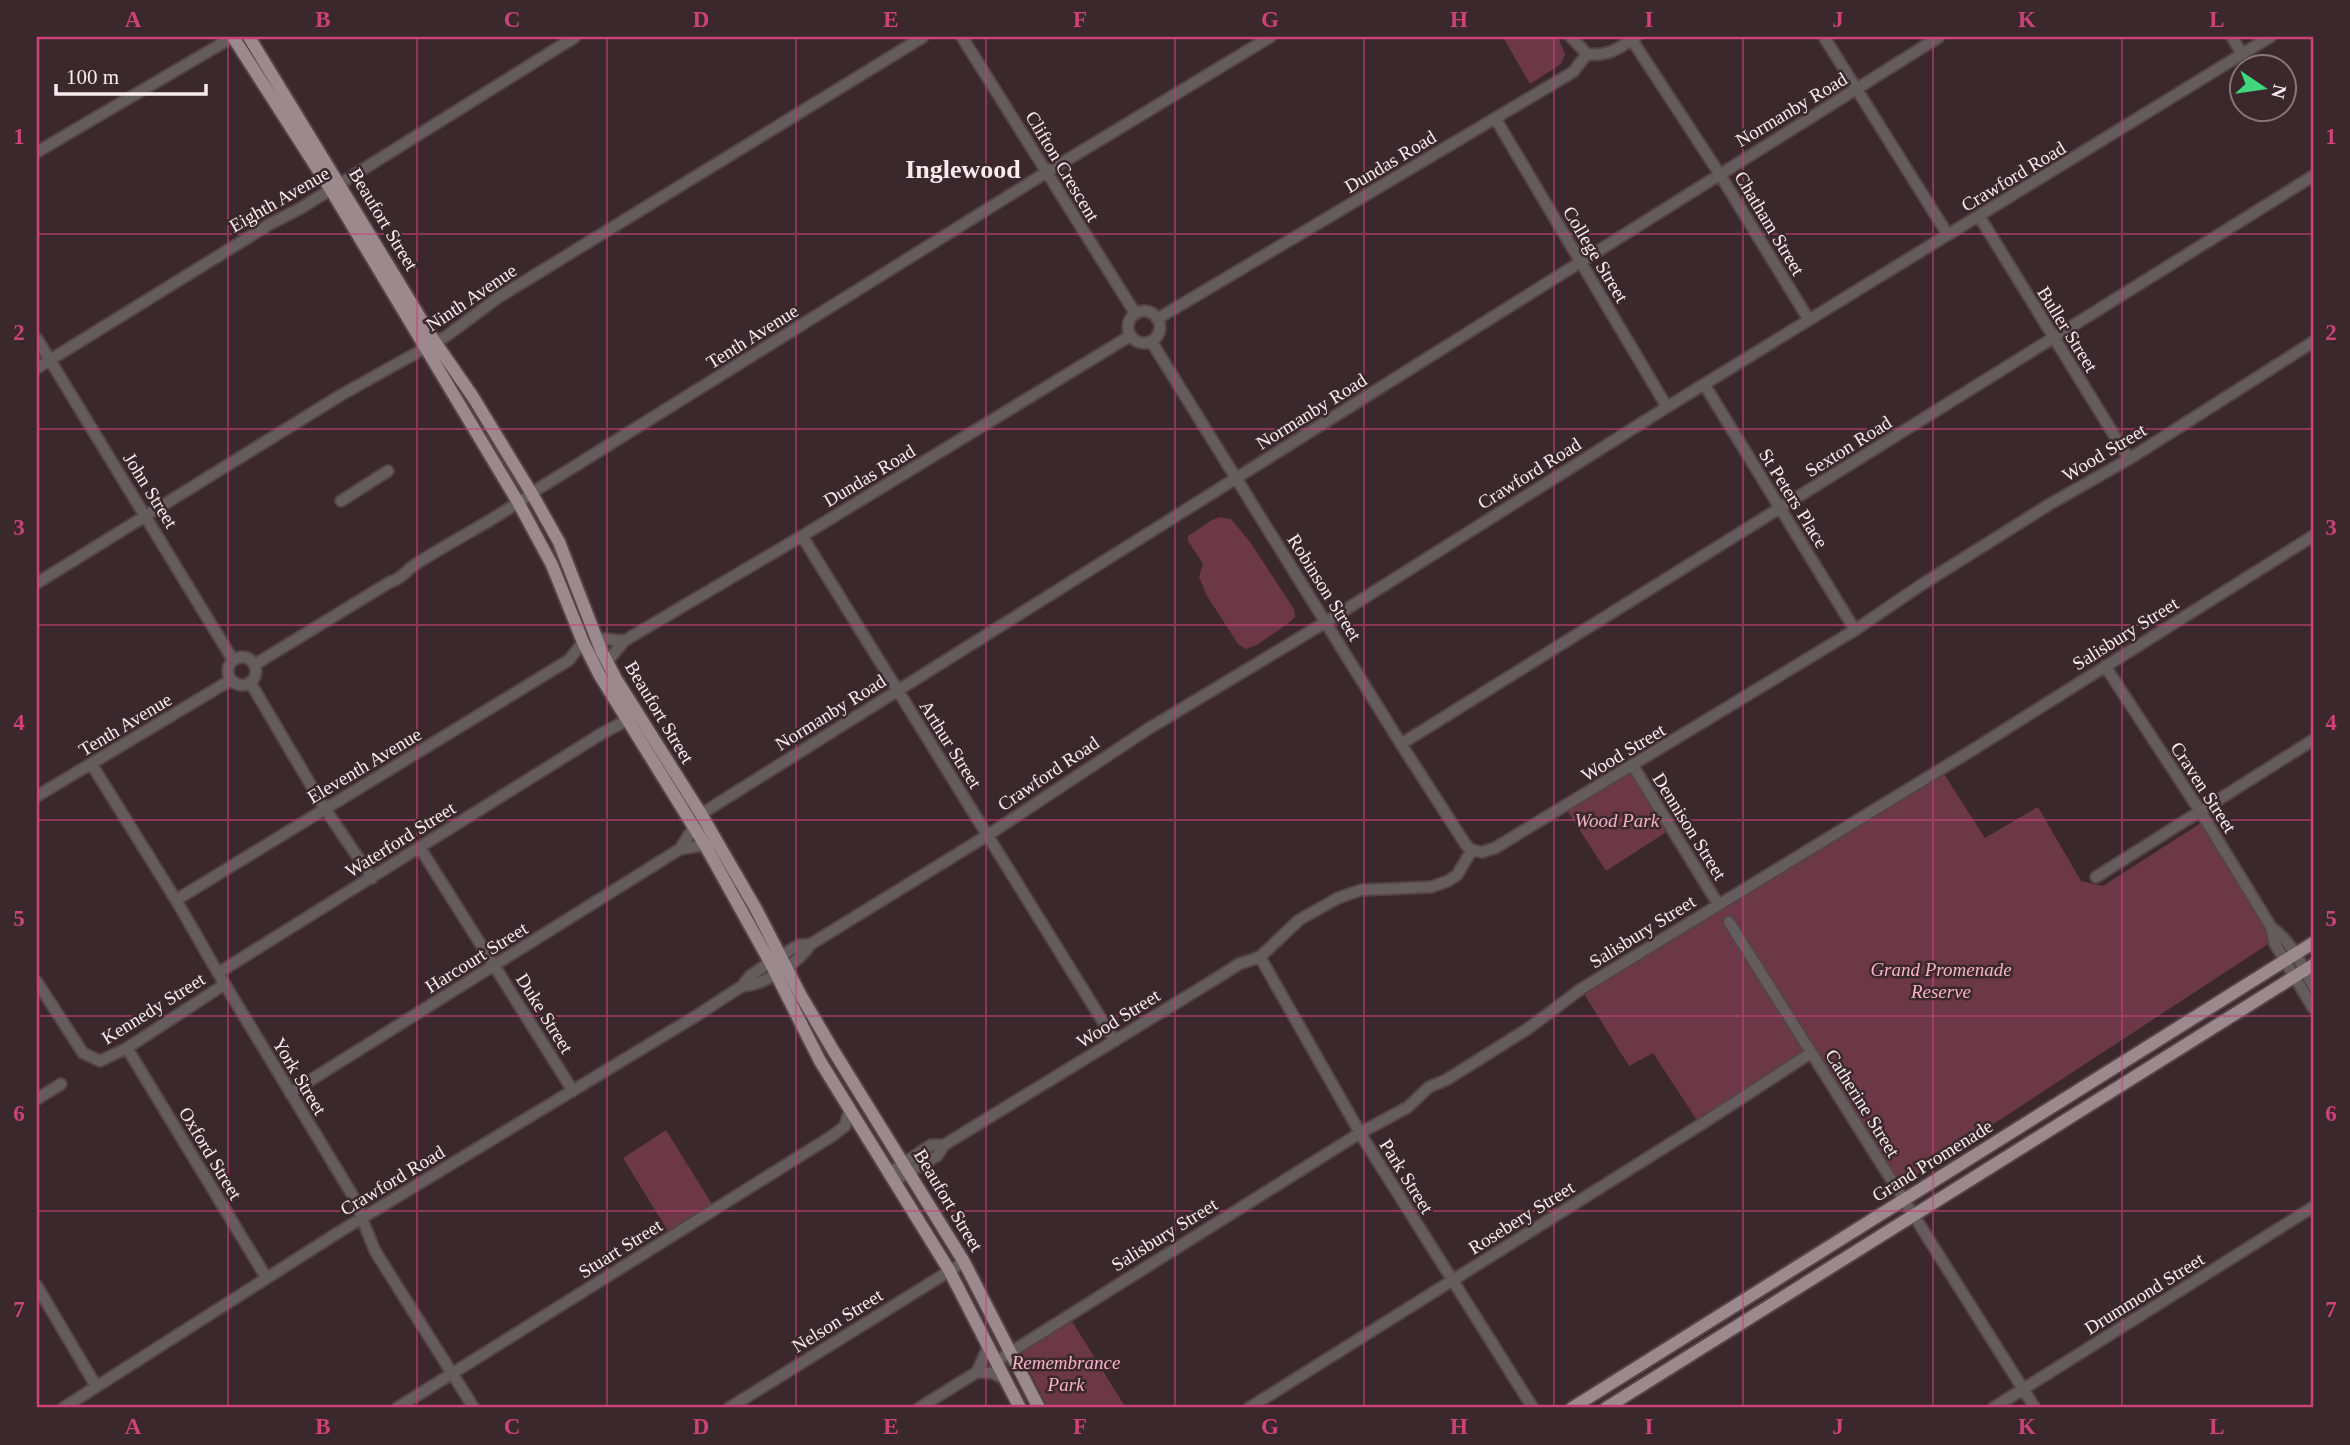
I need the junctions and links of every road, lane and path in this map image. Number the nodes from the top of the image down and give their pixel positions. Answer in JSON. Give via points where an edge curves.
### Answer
{"nodes":[{"id":1,"x":233,"y":37,"type":"edge"},
{"id":2,"x":249,"y":37,"type":"edge"},
{"id":3,"x":575,"y":37,"type":"edge"},
{"id":4,"x":923,"y":37,"type":"edge"},
{"id":5,"x":962,"y":37,"type":"edge"},
{"id":6,"x":1270,"y":37,"type":"edge"},
{"id":7,"x":1571,"y":37,"type":"edge"},
{"id":8,"x":1824,"y":37,"type":"edge"},
{"id":9,"x":1939,"y":37,"type":"edge"},
{"id":10,"x":2270,"y":37,"type":"edge"},
{"id":11,"x":1634,"y":38,"type":"edge"},
{"id":12,"x":2245,"y":52,"type":"edge"},
{"id":13,"x":1587,"y":54,"type":"junction"},
{"id":14,"x":2228,"y":63,"type":"edge"},
{"id":15,"x":1857,"y":89,"type":"junction"},
{"id":16,"x":1495,"y":118,"type":"junction"},
{"id":17,"x":37,"y":152,"type":"edge"},
{"id":18,"x":1047,"y":172,"type":"junction"},
{"id":19,"x":1719,"y":173,"type":"junction"},
{"id":20,"x":2313,"y":176,"type":"edge"},
{"id":21,"x":336,"y":186,"type":"junction"},
{"id":22,"x":1979,"y":216,"type":"junction"},
{"id":23,"x":1948,"y":235,"type":"junction"},
{"id":24,"x":1581,"y":262,"type":"junction"},
{"id":25,"x":1135,"y":313,"type":"junction"},
{"id":26,"x":1157,"y":319,"type":"junction"},
{"id":27,"x":1809,"y":320,"type":"junction"},
{"id":28,"x":1130,"y":336,"type":"junction"},
{"id":29,"x":2053,"y":338,"type":"junction"},
{"id":30,"x":37,"y":339,"type":"edge"},
{"id":31,"x":1151,"y":341,"type":"junction"},
{"id":32,"x":2313,"y":342,"type":"edge"},
{"id":33,"x":430,"y":345,"type":"junction"},
{"id":34,"x":50,"y":360,"type":"junction"},
{"id":35,"x":37,"y":368,"type":"edge"},
{"id":36,"x":1704,"y":384,"type":"junction"},
{"id":37,"x":1667,"y":407,"type":"junction"},
{"id":38,"x":2129,"y":459,"type":"junction"},
{"id":39,"x":388,"y":471,"type":"dead end"},
{"id":40,"x":1235,"y":478,"type":"junction"},
{"id":41,"x":532,"y":494,"type":"junction"},
{"id":42,"x":341,"y":501,"type":"dead end"},
{"id":43,"x":519,"y":502,"type":"junction"},
{"id":44,"x":1780,"y":509,"type":"junction"},
{"id":45,"x":147,"y":515,"type":"junction"},
{"id":46,"x":802,"y":536,"type":"junction"},
{"id":47,"x":2313,"y":537,"type":"edge"},
{"id":48,"x":37,"y":583,"type":"edge"},
{"id":49,"x":1326,"y":622,"type":"junction"},
{"id":50,"x":1855,"y":630,"type":"junction"},
{"id":51,"x":597,"y":638,"type":"junction"},
{"id":52,"x":624,"y":641,"type":"junction"},
{"id":53,"x":583,"y":642,"type":"junction"},
{"id":54,"x":233,"y":660,"type":"junction"},
{"id":55,"x":569,"y":660,"type":"junction"},
{"id":56,"x":593,"y":661,"type":"junction"},
{"id":57,"x":607,"y":662,"type":"junction"},
{"id":58,"x":254,"y":665,"type":"junction"},
{"id":59,"x":2105,"y":666,"type":"junction"},
{"id":60,"x":231,"y":680,"type":"junction"},
{"id":61,"x":250,"y":682,"type":"junction"},
{"id":62,"x":897,"y":691,"type":"junction"},
{"id":63,"x":617,"y":703,"type":"junction"},
{"id":64,"x":632,"y":718,"type":"junction"},
{"id":65,"x":601,"y":734,"type":"junction"},
{"id":66,"x":2313,"y":740,"type":"edge"},
{"id":67,"x":1401,"y":744,"type":"junction"},
{"id":68,"x":92,"y":765,"type":"junction"},
{"id":69,"x":1633,"y":766,"type":"junction"},
{"id":70,"x":37,"y":796,"type":"edge"},
{"id":71,"x":325,"y":810,"type":"junction"},
{"id":72,"x":2200,"y":811,"type":"junction"},
{"id":73,"x":701,"y":814,"type":"junction"},
{"id":74,"x":694,"y":827,"type":"junction"},
{"id":75,"x":988,"y":835,"type":"junction"},
{"id":76,"x":705,"y":845,"type":"junction"},
{"id":77,"x":420,"y":848,"type":"junction"},
{"id":78,"x":680,"y":849,"type":"junction"},
{"id":79,"x":1472,"y":850,"type":"junction"},
{"id":80,"x":2096,"y":877,"type":"dead end"},
{"id":81,"x":372,"y":878,"type":"junction"},
{"id":82,"x":176,"y":900,"type":"junction"},
{"id":83,"x":1718,"y":904,"type":"junction"},
{"id":84,"x":1729,"y":922,"type":"dead end"},
{"id":85,"x":2271,"y":927,"type":"junction"},
{"id":86,"x":2313,"y":943,"type":"edge"},
{"id":87,"x":2296,"y":954,"type":"junction"},
{"id":88,"x":1260,"y":957,"type":"junction"},
{"id":89,"x":2283,"y":961,"type":"junction"},
{"id":90,"x":778,"y":964,"type":"junction"},
{"id":91,"x":494,"y":966,"type":"junction"},
{"id":92,"x":2304,"y":971,"type":"edge"},
{"id":93,"x":218,"y":973,"type":"junction"},
{"id":94,"x":37,"y":982,"type":"edge"},
{"id":95,"x":225,"y":984,"type":"junction"},
{"id":96,"x":2313,"y":986,"type":"edge"},
{"id":97,"x":2313,"y":1008,"type":"edge"},
{"id":98,"x":1115,"y":1041,"type":"junction"},
{"id":99,"x":127,"y":1048,"type":"junction"},
{"id":100,"x":1811,"y":1053,"type":"junction"},
{"id":101,"x":2157,"y":1063,"type":"junction"},
{"id":102,"x":2107,"y":1072,"type":"junction"},
{"id":103,"x":61,"y":1084,"type":"dead end"},
{"id":104,"x":573,"y":1091,"type":"junction"},
{"id":105,"x":290,"y":1093,"type":"junction"},
{"id":106,"x":37,"y":1099,"type":"edge"},
{"id":107,"x":850,"y":1108,"type":"junction"},
{"id":108,"x":1360,"y":1133,"type":"junction"},
{"id":109,"x":907,"y":1167,"type":"junction"},
{"id":110,"x":891,"y":1177,"type":"junction"},
{"id":111,"x":1904,"y":1200,"type":"junction"},
{"id":112,"x":2313,"y":1207,"type":"edge"},
{"id":113,"x":1914,"y":1217,"type":"junction"},
{"id":114,"x":362,"y":1218,"type":"junction"},
{"id":115,"x":964,"y":1262,"type":"junction"},
{"id":116,"x":949,"y":1270,"type":"junction"},
{"id":117,"x":266,"y":1277,"type":"junction"},
{"id":118,"x":1451,"y":1282,"type":"junction"},
{"id":119,"x":37,"y":1286,"type":"edge"},
{"id":120,"x":988,"y":1347,"type":"junction"},
{"id":121,"x":1010,"y":1352,"type":"junction"},
{"id":122,"x":995,"y":1362,"type":"junction"},
{"id":123,"x":977,"y":1372,"type":"junction"},
{"id":124,"x":452,"y":1374,"type":"junction"},
{"id":125,"x":1004,"y":1380,"type":"junction"},
{"id":126,"x":96,"y":1386,"type":"junction"},
{"id":127,"x":2023,"y":1390,"type":"junction"},
{"id":128,"x":63,"y":1408,"type":"edge"},
{"id":129,"x":397,"y":1408,"type":"edge"},
{"id":130,"x":474,"y":1408,"type":"edge"},
{"id":131,"x":729,"y":1408,"type":"edge"},
{"id":132,"x":919,"y":1408,"type":"edge"},
{"id":133,"x":1020,"y":1408,"type":"edge"},
{"id":134,"x":1039,"y":1408,"type":"edge"},
{"id":135,"x":1249,"y":1408,"type":"edge"},
{"id":136,"x":1533,"y":1408,"type":"edge"},
{"id":137,"x":1572,"y":1408,"type":"edge"},
{"id":138,"x":1606,"y":1408,"type":"edge"},
{"id":139,"x":1993,"y":1408,"type":"edge"},
{"id":140,"x":2035,"y":1408,"type":"edge"}],
"edges":[{"from":1,"to":17,"type":"street"},
{"from":1,"to":21,"type":"main road","name":"Beaufort Street"},
{"from":2,"to":21,"type":"main road","name":"Beaufort Street"},
{"from":3,"to":21,"type":"street","name":"Eighth Avenue"},
{"from":4,"to":33,"type":"street","name":"Ninth Avenue","via":[[499,297]]},
{"from":5,"to":18,"type":"street","name":"Clifton Crescent"},
{"from":6,"to":18,"type":"street","name":"Tenth Avenue"},
{"from":7,"to":13,"type":"street"},
{"from":8,"to":15,"type":"street"},
{"from":9,"to":15,"type":"street","name":"Normanby Road"},
{"from":10,"to":12,"type":"street","name":"Crawford Road"},
{"from":11,"to":13,"type":"street","via":[[1611,54]]},
{"from":11,"to":19,"type":"street","name":"Chatham Street"},
{"from":13,"to":16,"type":"street","name":"Dundas Road","via":[[1573,72]]},
{"from":14,"to":22,"type":"street","name":"Crawford Road"},
{"from":15,"to":19,"type":"street","name":"Normanby Road"},
{"from":15,"to":23,"type":"street"},
{"from":16,"to":24,"type":"street","name":"College Street"},
{"from":16,"to":26,"type":"street","name":"Dundas Road"},
{"from":18,"to":25,"type":"street","name":"Clifton Crescent"},
{"from":18,"to":41,"type":"street","name":"Tenth Avenue"},
{"from":19,"to":24,"type":"street","name":"Normanby Road"},
{"from":19,"to":27,"type":"street","name":"Chatham Street"},
{"from":20,"to":29,"type":"street","name":"Sexton Road"},
{"from":21,"to":33,"type":"main road","name":"Beaufort Street"},
{"from":21,"to":34,"type":"street","name":"Eighth Avenue"},
{"from":22,"to":23,"type":"street","name":"Crawford Road"},
{"from":22,"to":29,"type":"street","name":"Buller Street"},
{"from":23,"to":27,"type":"street","name":"Crawford Road"},
{"from":24,"to":37,"type":"street","name":"College Street"},
{"from":24,"to":40,"type":"street","name":"Normanby Road"},
{"from":25,"to":26,"type":"street","via":[[1147,311]]},
{"from":25,"to":28,"type":"street","via":[[1128,326]]},
{"from":26,"to":31,"type":"street","via":[[1159,331]]},
{"from":27,"to":36,"type":"street","name":"Crawford Road"},
{"from":28,"to":31,"type":"street","via":[[1139,342]]},
{"from":28,"to":46,"type":"street","name":"Dundas Road"},
{"from":29,"to":38,"type":"street","name":"Buller Street"},
{"from":29,"to":44,"type":"street","name":"Sexton Road"},
{"from":30,"to":34,"type":"street","name":"John Street"},
{"from":31,"to":40,"type":"street","name":"Robinson Street"},
{"from":32,"to":38,"type":"street","name":"Wood Street"},
{"from":33,"to":41,"type":"main road","name":"Beaufort Street","via":[[473,397]]},
{"from":33,"to":43,"type":"main road","name":"Beaufort Street"},
{"from":33,"to":45,"type":"street","name":"Ninth Avenue"},
{"from":34,"to":35,"type":"street","name":"Eighth Avenue"},
{"from":34,"to":45,"type":"street","name":"John Street"},
{"from":36,"to":37,"type":"street","name":"Crawford Road"},
{"from":36,"to":44,"type":"street","name":"St Peters Place"},
{"from":37,"to":49,"type":"street","name":"Crawford Road"},
{"from":38,"to":50,"type":"street","name":"Wood Street","via":[[2040,510]]},
{"from":39,"to":42,"type":"street"},
{"from":40,"to":49,"type":"street","name":"Robinson Street"},
{"from":40,"to":62,"type":"street","name":"Normanby Road"},
{"from":41,"to":43,"type":"street","name":"Tenth Avenue"},
{"from":41,"to":51,"type":"main road","name":"Beaufort Street","via":[[559,542]]},
{"from":43,"to":53,"type":"main road","name":"Beaufort Street","via":[[552,565]]},
{"from":43,"to":58,"type":"street","name":"Tenth Avenue","via":[[413,566],[399,580]]},
{"from":44,"to":50,"type":"street","name":"St Peters Place"},
{"from":44,"to":67,"type":"street","name":"Sexton Road"},
{"from":45,"to":48,"type":"street","name":"Ninth Avenue"},
{"from":45,"to":54,"type":"street","name":"John Street"},
{"from":46,"to":52,"type":"street","name":"Dundas Road"},
{"from":46,"to":62,"type":"street","name":"Arthur Street"},
{"from":47,"to":59,"type":"street","name":"Salisbury Street"},
{"from":49,"to":67,"type":"street","name":"Robinson Street"},
{"from":49,"to":75,"type":"street","name":"Crawford Road","via":[[1142,732]]},
{"from":50,"to":69,"type":"street","name":"Wood Street"},
{"from":51,"to":52,"type":"street"},
{"from":51,"to":57,"type":"main road","name":"Beaufort Street"},
{"from":52,"to":57,"type":"street","name":"Dundas Road"},
{"from":53,"to":55,"type":"street","name":"Eleventh Avenue"},
{"from":53,"to":56,"type":"main road","name":"Beaufort Street"},
{"from":54,"to":58,"type":"street","via":[[246,658]]},
{"from":54,"to":60,"type":"street","via":[[228,669]]},
{"from":55,"to":56,"type":"street"},
{"from":55,"to":71,"type":"street","name":"Eleventh Avenue"},
{"from":56,"to":63,"type":"main road","name":"Beaufort Street"},
{"from":57,"to":64,"type":"main road","name":"Beaufort Street"},
{"from":58,"to":61,"type":"street"},
{"from":59,"to":72,"type":"street","name":"Craven Street"},
{"from":59,"to":83,"type":"street","name":"Salisbury Street"},
{"from":60,"to":61,"type":"street","via":[[240,685]]},
{"from":60,"to":68,"type":"street","name":"Tenth Avenue"},
{"from":61,"to":71,"type":"street"},
{"from":62,"to":73,"type":"street","name":"Normanby Road"},
{"from":62,"to":75,"type":"street","name":"Arthur Street"},
{"from":63,"to":64,"type":"main road","name":"Beaufort Street"},
{"from":63,"to":65,"type":"street"},
{"from":64,"to":65,"type":"street","name":"Waterford Street"},
{"from":64,"to":73,"type":"main road","name":"Beaufort Street"},
{"from":64,"to":74,"type":"main road","name":"Beaufort Street"},
{"from":65,"to":77,"type":"street","name":"Waterford Street"},
{"from":66,"to":72,"type":"street"},
{"from":67,"to":79,"type":"street","name":"Robinson Street"},
{"from":68,"to":70,"type":"street","name":"Tenth Avenue"},
{"from":68,"to":82,"type":"street","name":"York Street"},
{"from":69,"to":79,"type":"street","name":"Wood Street","via":[[1495,848]]},
{"from":69,"to":83,"type":"street","name":"Dennison Street"},
{"from":71,"to":81,"type":"street"},
{"from":71,"to":82,"type":"street","name":"Eleventh Avenue"},
{"from":72,"to":80,"type":"street"},
{"from":72,"to":85,"type":"street","name":"Craven Street"},
{"from":73,"to":90,"type":"main road","name":"Beaufort Street"},
{"from":74,"to":76,"type":"main road","name":"Beaufort Street"},
{"from":74,"to":78,"type":"street","name":"Harcourt Street"},
{"from":75,"to":90,"type":"street","name":"Crawford Road","via":[[811,944],[799,945]]},
{"from":75,"to":98,"type":"street","name":"Arthur Street"},
{"from":76,"to":78,"type":"street","name":"Harcourt Street"},
{"from":76,"to":90,"type":"main road","name":"Beaufort Street"},
{"from":77,"to":81,"type":"street","name":"Waterford Street"},
{"from":77,"to":91,"type":"street","name":"Duke Street"},
{"from":78,"to":91,"type":"street","name":"Harcourt Street"},
{"from":79,"to":88,"type":"street","name":"Wood Street","via":[[1457,875],[1439,885],[1361,890],[1338,898],[1299,920]]},
{"from":81,"to":93,"type":"street","name":"Waterford Street"},
{"from":82,"to":93,"type":"street","name":"York Street"},
{"from":83,"to":108,"type":"street","name":"Salisbury Street","via":[[1581,989],[1494,1050],[1429,1087],[1408,1107]]},
{"from":84,"to":100,"type":"street","name":"Catherine Street"},
{"from":85,"to":87,"type":"street","name":"Craven Street"},
{"from":85,"to":89,"type":"street","name":"Craven Street"},
{"from":86,"to":87,"type":"main road","name":"Grand Promenade"},
{"from":87,"to":89,"type":"main road","name":"Grand Promenade"},
{"from":87,"to":92,"type":"street","name":"Craven Street"},
{"from":88,"to":98,"type":"street","name":"Wood Street","via":[[1239,964]]},
{"from":88,"to":108,"type":"street","name":"Park Street"},
{"from":89,"to":92,"type":"street","name":"Craven Street"},
{"from":89,"to":102,"type":"main road","name":"Grand Promenade"},
{"from":90,"to":104,"type":"street","name":"Crawford Road","via":[[750,976],[742,986]]},
{"from":90,"to":107,"type":"main road","name":"Beaufort Street","via":[[820,1061]]},
{"from":90,"to":109,"type":"main road","name":"Beaufort Street"},
{"from":91,"to":104,"type":"street","name":"Duke Street"},
{"from":91,"to":105,"type":"street","name":"Harcourt Street"},
{"from":92,"to":96,"type":"street","name":"Craven Street"},
{"from":92,"to":97,"type":"street","name":"Craven Street"},
{"from":92,"to":101,"type":"main road","name":"Grand Promenade"},
{"from":93,"to":95,"type":"street","name":"York Street"},
{"from":94,"to":99,"type":"street","name":"Kennedy Street","via":[[83,1053],[100,1061]]},
{"from":95,"to":99,"type":"street","name":"Kennedy Street"},
{"from":95,"to":105,"type":"street","name":"York Street"},
{"from":98,"to":109,"type":"street","name":"Wood Street","via":[[944,1145],[931,1145]]},
{"from":99,"to":117,"type":"street","name":"Oxford Street"},
{"from":100,"to":111,"type":"street","name":"Catherine Street"},
{"from":100,"to":118,"type":"street","name":"Rosebery Street"},
{"from":101,"to":102,"type":"main road","via":[[2150,1059]]},
{"from":101,"to":113,"type":"main road","name":"Grand Promenade"},
{"from":102,"to":111,"type":"main road","name":"Grand Promenade"},
{"from":103,"to":106,"type":"street"},
{"from":104,"to":114,"type":"street","name":"Crawford Road"},
{"from":105,"to":114,"type":"street","name":"York Street"},
{"from":107,"to":110,"type":"main road","name":"Beaufort Street"},
{"from":107,"to":124,"type":"street","name":"Stuart Street","via":[[845,1126]]},
{"from":108,"to":118,"type":"street","name":"Park Street"},
{"from":108,"to":121,"type":"street","name":"Salisbury Street"},
{"from":109,"to":110,"type":"street","name":"Wood Street"},
{"from":109,"to":115,"type":"main road","name":"Beaufort Street"},
{"from":110,"to":116,"type":"main road","name":"Beaufort Street"},
{"from":111,"to":113,"type":"street","name":"Catherine Street"},
{"from":111,"to":137,"type":"main road","name":"Grand Promenade"},
{"from":112,"to":127,"type":"street","name":"Drummond Street"},
{"from":113,"to":127,"type":"street","name":"Catherine Street"},
{"from":113,"to":138,"type":"main road","name":"Grand Promenade"},
{"from":114,"to":117,"type":"street","name":"Crawford Road"},
{"from":114,"to":124,"type":"street","name":"York Street","via":[[375,1251]]},
{"from":115,"to":116,"type":"street","name":"Nelson Street"},
{"from":115,"to":121,"type":"main road","name":"Beaufort Street"},
{"from":116,"to":120,"type":"main road","name":"Beaufort Street"},
{"from":116,"to":131,"type":"street","name":"Nelson Street"},
{"from":117,"to":126,"type":"street","name":"Crawford Road"},
{"from":118,"to":135,"type":"street","name":"Rosebery Street"},
{"from":118,"to":136,"type":"street","name":"Park Street"},
{"from":119,"to":126,"type":"street"},
{"from":120,"to":122,"type":"main road","name":"Beaufort Street"},
{"from":120,"to":123,"type":"street"},
{"from":121,"to":122,"type":"street","name":"Salisbury Street"},
{"from":121,"to":134,"type":"main road","name":"Beaufort Street"},
{"from":122,"to":125,"type":"main road","name":"Beaufort Street"},
{"from":123,"to":125,"type":"street","via":[[993,1373]]},
{"from":123,"to":132,"type":"street"},
{"from":124,"to":129,"type":"street","name":"Stuart Street"},
{"from":124,"to":130,"type":"street","name":"York Street"},
{"from":125,"to":133,"type":"main road","name":"Beaufort Street"},
{"from":126,"to":128,"type":"street","name":"Crawford Road"},
{"from":127,"to":139,"type":"street","name":"Drummond Street"},
{"from":127,"to":140,"type":"street","name":"Catherine Street"}]}
